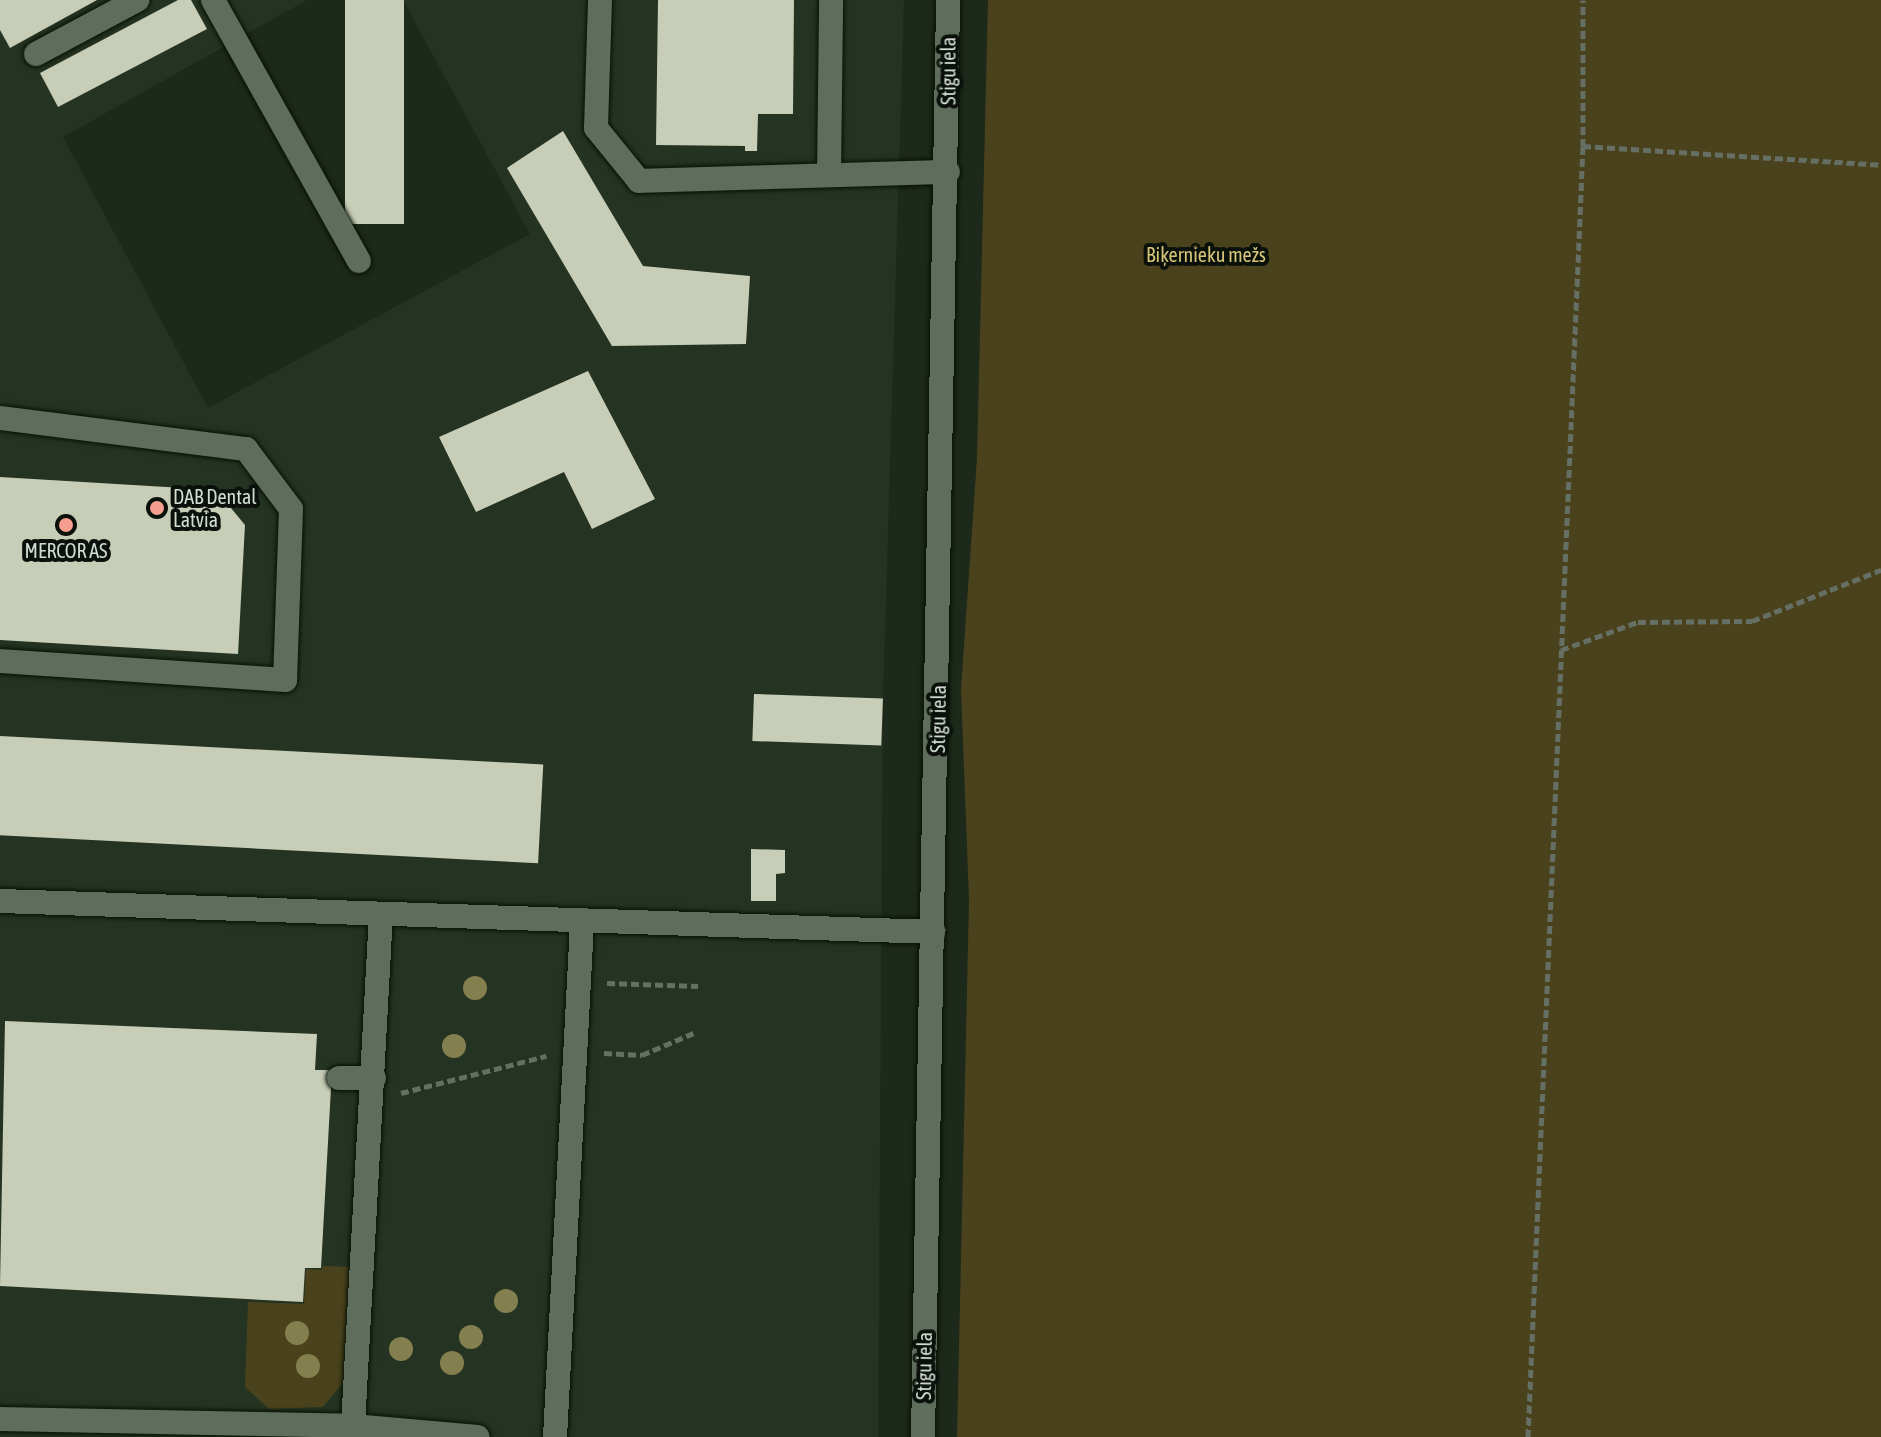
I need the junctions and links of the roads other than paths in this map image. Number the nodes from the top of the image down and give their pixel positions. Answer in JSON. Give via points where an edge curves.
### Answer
{"nodes":[{"id":1,"x":137,"y":0,"type":"edge"},
{"id":2,"x":213,"y":0,"type":"edge"},
{"id":3,"x":831,"y":0,"type":"edge"},
{"id":4,"x":948,"y":0,"type":"edge"},
{"id":5,"x":600,"y":1,"type":"edge"},
{"id":6,"x":36,"y":54,"type":"dead end"},
{"id":7,"x":948,"y":172,"type":"junction"},
{"id":8,"x":829,"y":175,"type":"junction"},
{"id":9,"x":359,"y":261,"type":"dead end"},
{"id":10,"x":0,"y":418,"type":"edge"},
{"id":11,"x":0,"y":661,"type":"edge"},
{"id":12,"x":0,"y":901,"type":"edge"},
{"id":13,"x":381,"y":914,"type":"junction"},
{"id":14,"x":582,"y":924,"type":"junction"},
{"id":15,"x":933,"y":932,"type":"junction"},
{"id":16,"x":339,"y":1078,"type":"dead end"},
{"id":17,"x":374,"y":1090,"type":"junction"},
{"id":18,"x":0,"y":1419,"type":"edge"},
{"id":19,"x":353,"y":1426,"type":"junction"},
{"id":20,"x":478,"y":1437,"type":"edge"},
{"id":21,"x":555,"y":1437,"type":"edge"},
{"id":22,"x":923,"y":1437,"type":"edge"}],
"edges":[{"from":1,"to":6,"type":"street"},
{"from":2,"to":9,"type":"street"},
{"from":3,"to":8,"type":"street"},
{"from":4,"to":7,"type":"street","name":"Stigu iela"},
{"from":5,"to":8,"type":"street","via":[[596,128],[639,181]]},
{"from":7,"to":8,"type":"street"},
{"from":7,"to":15,"type":"street","name":"Stigu iela"},
{"from":10,"to":11,"type":"street","via":[[246,449],[291,509],[285,680]]},
{"from":12,"to":13,"type":"street"},
{"from":13,"to":14,"type":"street"},
{"from":13,"to":17,"type":"street"},
{"from":14,"to":15,"type":"street"},
{"from":14,"to":21,"type":"street"},
{"from":15,"to":22,"type":"street","name":"Stigu iela"},
{"from":16,"to":17,"type":"street"},
{"from":17,"to":19,"type":"street"},
{"from":18,"to":19,"type":"street"},
{"from":19,"to":20,"type":"street"}]}
